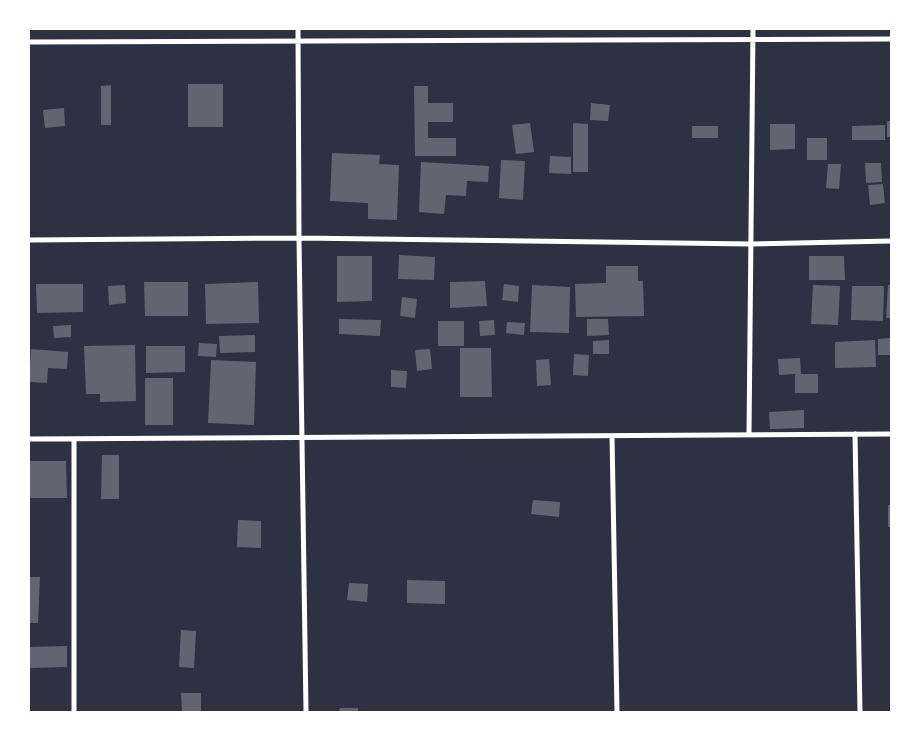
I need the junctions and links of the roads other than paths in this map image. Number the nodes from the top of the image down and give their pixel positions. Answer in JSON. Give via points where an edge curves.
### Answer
{"nodes":[{"id":1,"x":298,"y":29,"type":"edge"},
{"id":2,"x":753,"y":29,"type":"edge"},
{"id":3,"x":752,"y":39,"type":"junction"},
{"id":4,"x":891,"y":39,"type":"edge"},
{"id":5,"x":299,"y":40,"type":"junction"},
{"id":6,"x":29,"y":42,"type":"edge"},
{"id":7,"x":299,"y":238,"type":"junction"},
{"id":8,"x":29,"y":240,"type":"edge"},
{"id":9,"x":891,"y":241,"type":"edge"},
{"id":10,"x":751,"y":244,"type":"junction"},
{"id":11,"x":855,"y":434,"type":"junction"},
{"id":12,"x":891,"y":434,"type":"edge"},
{"id":13,"x":750,"y":435,"type":"junction"},
{"id":14,"x":612,"y":436,"type":"junction"},
{"id":15,"x":303,"y":438,"type":"junction"},
{"id":16,"x":29,"y":439,"type":"edge"},
{"id":17,"x":74,"y":439,"type":"junction"},
{"id":18,"x":74,"y":712,"type":"edge"},
{"id":19,"x":306,"y":712,"type":"edge"},
{"id":20,"x":617,"y":712,"type":"edge"},
{"id":21,"x":860,"y":712,"type":"edge"}],
"edges":[{"from":1,"to":5,"type":"street"},
{"from":2,"to":3,"type":"street"},
{"from":3,"to":4,"type":"street"},
{"from":3,"to":5,"type":"street"},
{"from":3,"to":10,"type":"street"},
{"from":5,"to":6,"type":"street"},
{"from":5,"to":7,"type":"street"},
{"from":7,"to":8,"type":"street"},
{"from":7,"to":10,"type":"street"},
{"from":7,"to":15,"type":"street"},
{"from":9,"to":10,"type":"street"},
{"from":10,"to":13,"type":"street"},
{"from":11,"to":12,"type":"street"},
{"from":11,"to":13,"type":"street"},
{"from":11,"to":21,"type":"street"},
{"from":13,"to":14,"type":"street"},
{"from":14,"to":15,"type":"street"},
{"from":14,"to":20,"type":"street"},
{"from":15,"to":17,"type":"street"},
{"from":15,"to":19,"type":"street"},
{"from":16,"to":17,"type":"street"},
{"from":17,"to":18,"type":"street"}]}
